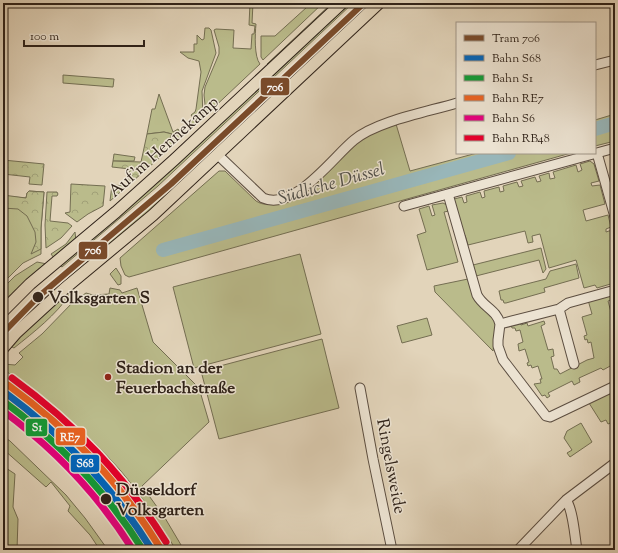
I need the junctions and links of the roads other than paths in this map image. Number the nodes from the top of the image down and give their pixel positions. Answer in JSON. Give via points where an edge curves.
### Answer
{"nodes":[{"id":1,"x":342,"y":3,"type":"edge"},
{"id":2,"x":379,"y":3,"type":"edge"},
{"id":3,"x":615,"y":60,"type":"edge"},
{"id":4,"x":596,"y":66,"type":"edge"},
{"id":5,"x":456,"y":103,"type":"edge"},
{"id":6,"x":615,"y":148,"type":"edge"},
{"id":7,"x":597,"y":153,"type":"joint"},
{"id":8,"x":593,"y":154,"type":"edge"},
{"id":9,"x":218,"y":155,"type":"junction"},
{"id":10,"x":448,"y":194,"type":"junction"},
{"id":11,"x":404,"y":206,"type":"dead end"},
{"id":12,"x":615,"y":217,"type":"edge"},
{"id":13,"x":615,"y":290,"type":"edge"},
{"id":14,"x":559,"y":309,"type":"junction"},
{"id":15,"x":3,"y":311,"type":"edge"},
{"id":16,"x":500,"y":324,"type":"junction"},
{"id":17,"x":3,"y":348,"type":"edge"},
{"id":18,"x":574,"y":364,"type":"dead end"},
{"id":19,"x":615,"y":386,"type":"edge"},
{"id":20,"x":360,"y":388,"type":"dead end"},
{"id":21,"x":615,"y":463,"type":"edge"},
{"id":22,"x":566,"y":500,"type":"junction"},
{"id":23,"x":392,"y":550,"type":"edge"},
{"id":24,"x":518,"y":550,"type":"edge"},
{"id":25,"x":577,"y":550,"type":"edge"}],
"edges":[{"from":1,"to":15,"type":"main road","name":"Auf'm Hennekamp","via":[[174,160],[30,284]]},
{"from":2,"to":9,"type":"main road"},
{"from":3,"to":4,"type":"street"},
{"from":5,"to":9,"type":"street","via":[[368,130],[305,186],[284,198],[263,198]]},
{"from":6,"to":7,"type":"street"},
{"from":7,"to":12,"type":"street"},
{"from":8,"to":10,"type":"street"},
{"from":9,"to":17,"type":"main road","via":[[153,215],[38,312]]},
{"from":10,"to":11,"type":"street"},
{"from":10,"to":16,"type":"street","via":[[477,295],[496,314]]},
{"from":13,"to":14,"type":"street","via":[[568,303]]},
{"from":14,"to":16,"type":"street"},
{"from":14,"to":18,"type":"street"},
{"from":16,"to":19,"type":"street","via":[[498,346],[503,360],[546,416],[550,417]]},
{"from":20,"to":23,"type":"street","name":"Ringelsweide"},
{"from":21,"to":22,"type":"street"},
{"from":22,"to":24,"type":"street"},
{"from":22,"to":25,"type":"street","via":[[572,516]]}]}
